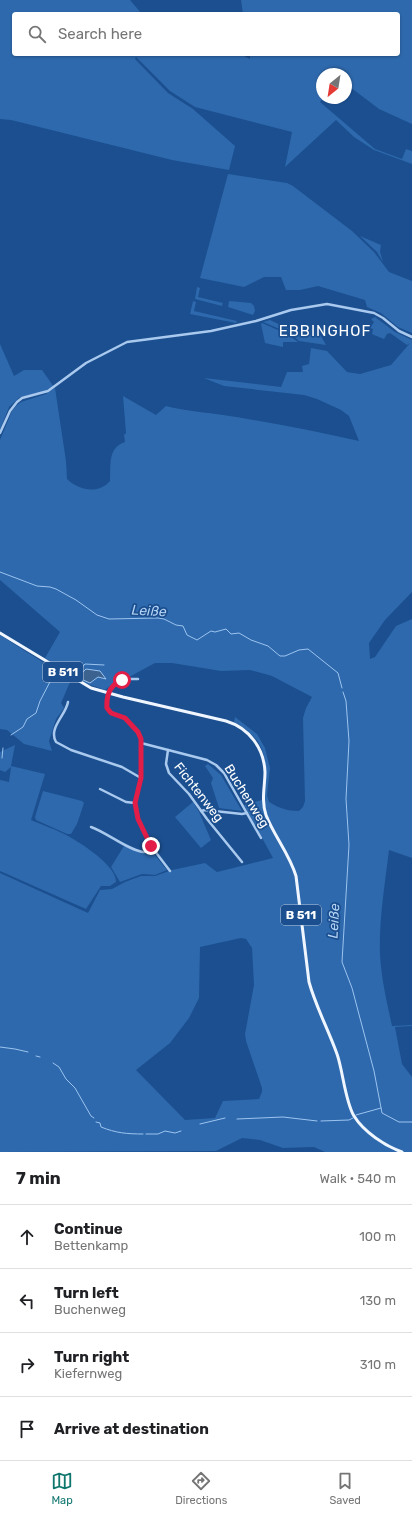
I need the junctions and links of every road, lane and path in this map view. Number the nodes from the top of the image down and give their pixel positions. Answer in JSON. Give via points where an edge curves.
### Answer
{"nodes":[{"id":1,"x":412,"y":337,"type":"edge"},
{"id":2,"x":0,"y":434,"type":"edge"},
{"id":3,"x":0,"y":633,"type":"edge"},
{"id":4,"x":138,"y":679,"type":"dead end"},
{"id":5,"x":108,"y":694,"type":"junction"},
{"id":6,"x":68,"y":702,"type":"dead end"},
{"id":7,"x":142,"y":743,"type":"junction"},
{"id":8,"x":168,"y":750,"type":"junction"},
{"id":9,"x":141,"y":778,"type":"junction"},
{"id":10,"x":100,"y":789,"type":"dead end"},
{"id":11,"x":135,"y":803,"type":"junction"},
{"id":12,"x":201,"y":811,"type":"junction"},
{"id":13,"x":247,"y":813,"type":"junction"},
{"id":14,"x":91,"y":827,"type":"dead end"},
{"id":15,"x":261,"y":838,"type":"dead end"},
{"id":16,"x":153,"y":849,"type":"junction"},
{"id":17,"x":242,"y":862,"type":"dead end"},
{"id":18,"x":170,"y":871,"type":"dead end"},
{"id":19,"x":402,"y":1152,"type":"edge"}],
"edges":[{"from":1,"to":2,"type":"street","via":[[374,313],[327,304],[291,310],[217,330],[127,342],[86,363],[46,392],[16,402]]},
{"from":3,"to":5,"type":"main road","number":"B 511","via":[[78,682]]},
{"from":4,"to":5,"type":"street","via":[[120,680],[111,687]]},
{"from":5,"to":7,"type":"street","via":[[108,710],[126,719],[138,732]]},
{"from":5,"to":19,"type":"main road","number":"B 511","via":[[229,722],[244,730],[256,743],[264,766],[265,811],[296,876],[309,982],[337,1054],[350,1106],[354,1117],[363,1127]]},
{"from":6,"to":9,"type":"street","via":[[66,710],[58,720],[54,740],[71,750],[122,767]]},
{"from":7,"to":8,"type":"street","name":"Buchenweg"},
{"from":7,"to":9,"type":"street"},
{"from":8,"to":12,"type":"street","name":"Fichtenweg","via":[[168,771]]},
{"from":8,"to":13,"type":"street","name":"Buchenweg","via":[[205,759],[216,765]]},
{"from":9,"to":11,"type":"street"},
{"from":10,"to":11,"type":"street","via":[[126,802]]},
{"from":11,"to":16,"type":"street","via":[[138,819]]},
{"from":12,"to":13,"type":"street"},
{"from":12,"to":17,"type":"street","name":"Fichtenweg"},
{"from":13,"to":15,"type":"street","name":"Buchenweg"},
{"from":14,"to":16,"type":"street","via":[[140,852]]},
{"from":16,"to":18,"type":"street"}]}
